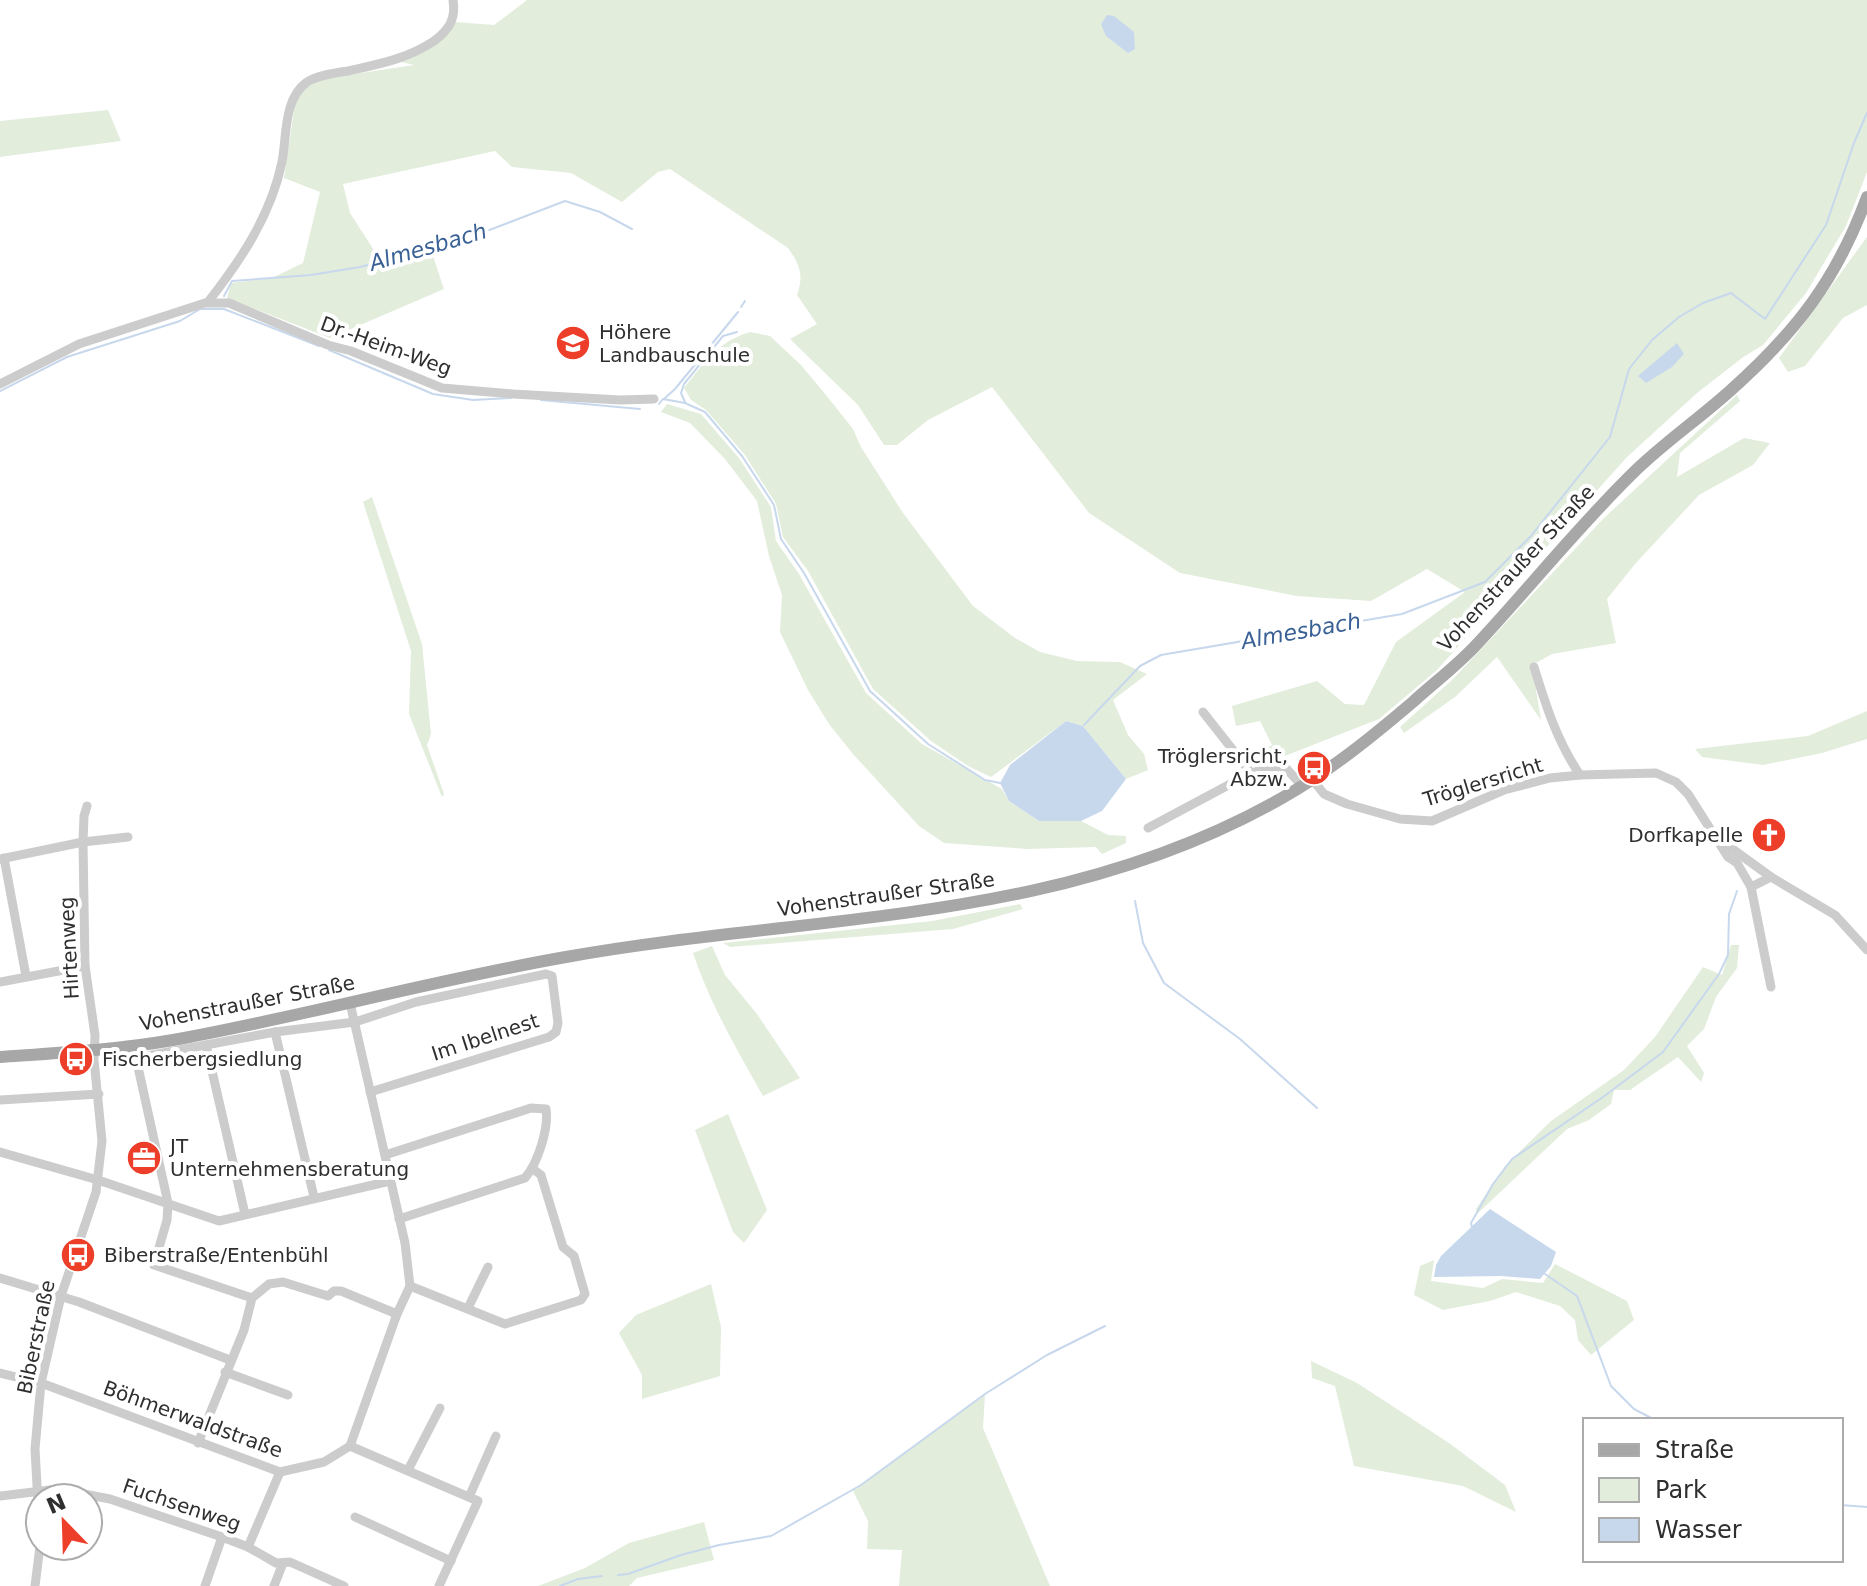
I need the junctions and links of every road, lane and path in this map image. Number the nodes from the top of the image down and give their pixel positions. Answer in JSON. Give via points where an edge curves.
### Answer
{"nodes":[{"id":1,"x":453,"y":0,"type":"edge"},
{"id":2,"x":1867,"y":197,"type":"edge"},
{"id":3,"x":208,"y":302,"type":"junction"},
{"id":4,"x":0,"y":384,"type":"edge"},
{"id":5,"x":654,"y":399,"type":"dead end"},
{"id":6,"x":1534,"y":667,"type":"dead end"},
{"id":7,"x":1203,"y":712,"type":"dead end"},
{"id":8,"x":1251,"y":773,"type":"junction"},
{"id":9,"x":1580,"y":775,"type":"junction"},
{"id":10,"x":1307,"y":782,"type":"junction"},
{"id":11,"x":87,"y":806,"type":"dead end"},
{"id":12,"x":1148,"y":828,"type":"dead end"},
{"id":13,"x":128,"y":837,"type":"dead end"},
{"id":14,"x":1720,"y":839,"type":"junction"},
{"id":15,"x":83,"y":842,"type":"junction"},
{"id":16,"x":2,"y":858,"type":"edge"},
{"id":17,"x":1771,"y":877,"type":"junction"},
{"id":18,"x":1751,"y":887,"type":"junction"},
{"id":19,"x":1867,"y":950,"type":"edge"},
{"id":20,"x":85,"y":966,"type":"junction"},
{"id":21,"x":26,"y":976,"type":"junction"},
{"id":22,"x":552,"y":976,"type":"joint"},
{"id":23,"x":0,"y":982,"type":"edge"},
{"id":24,"x":1771,"y":987,"type":"dead end"},
{"id":25,"x":350,"y":1003,"type":"junction"},
{"id":26,"x":355,"y":1022,"type":"junction"},
{"id":27,"x":275,"y":1032,"type":"junction"},
{"id":28,"x":206,"y":1045,"type":"junction"},
{"id":29,"x":94,"y":1051,"type":"junction"},
{"id":30,"x":0,"y":1057,"type":"edge"},
{"id":31,"x":370,"y":1092,"type":"junction"},
{"id":32,"x":99,"y":1094,"type":"junction"},
{"id":33,"x":0,"y":1100,"type":"edge"},
{"id":34,"x":0,"y":1152,"type":"edge"},
{"id":35,"x":385,"y":1155,"type":"junction"},
{"id":36,"x":533,"y":1169,"type":"junction"},
{"id":37,"x":98,"y":1180,"type":"junction"},
{"id":38,"x":390,"y":1181,"type":"junction"},
{"id":39,"x":314,"y":1197,"type":"junction"},
{"id":40,"x":168,"y":1203,"type":"junction"},
{"id":41,"x":245,"y":1214,"type":"junction"},
{"id":42,"x":399,"y":1219,"type":"junction"},
{"id":43,"x":488,"y":1267,"type":"dead end"},
{"id":44,"x":0,"y":1278,"type":"edge"},
{"id":45,"x":410,"y":1286,"type":"junction"},
{"id":46,"x":61,"y":1296,"type":"junction"},
{"id":47,"x":252,"y":1298,"type":"junction"},
{"id":48,"x":468,"y":1308,"type":"junction"},
{"id":49,"x":397,"y":1314,"type":"junction"},
{"id":50,"x":230,"y":1360,"type":"junction"},
{"id":51,"x":225,"y":1372,"type":"junction"},
{"id":52,"x":0,"y":1373,"type":"edge"},
{"id":53,"x":41,"y":1383,"type":"junction"},
{"id":54,"x":288,"y":1395,"type":"dead end"},
{"id":55,"x":440,"y":1408,"type":"dead end"},
{"id":56,"x":496,"y":1436,"type":"dead end"},
{"id":57,"x":198,"y":1443,"type":"junction"},
{"id":58,"x":350,"y":1446,"type":"junction"},
{"id":59,"x":408,"y":1470,"type":"junction"},
{"id":60,"x":280,"y":1472,"type":"junction"},
{"id":61,"x":37,"y":1482,"type":"edge"},
{"id":62,"x":24,"y":1493,"type":"edge"},
{"id":63,"x":0,"y":1496,"type":"edge"},
{"id":64,"x":469,"y":1497,"type":"junction"},
{"id":65,"x":104,"y":1498,"type":"edge"},
{"id":66,"x":355,"y":1517,"type":"dead end"},
{"id":67,"x":222,"y":1537,"type":"junction"},
{"id":68,"x":248,"y":1547,"type":"junction"},
{"id":69,"x":451,"y":1561,"type":"junction"},
{"id":70,"x":38,"y":1562,"type":"edge"},
{"id":71,"x":283,"y":1563,"type":"junction"},
{"id":72,"x":36,"y":1586,"type":"edge"},
{"id":73,"x":205,"y":1586,"type":"edge"},
{"id":74,"x":274,"y":1586,"type":"edge"},
{"id":75,"x":344,"y":1586,"type":"edge"},
{"id":76,"x":439,"y":1586,"type":"edge"}],
"edges":[{"from":1,"to":3,"type":"street","via":[[449,28],[422,48],[314,79],[299,90],[270,203],[244,253]]},
{"from":2,"to":10,"type":"main road","name":"Vohenstraußer Straße","via":[[1843,256],[1800,319],[1732,389],[1638,467],[1475,647],[1384,727]]},
{"from":3,"to":4,"type":"street","via":[[79,344]]},
{"from":3,"to":5,"type":"street","name":"Dr.-Heim-Weg","via":[[229,303],[442,388]]},
{"from":6,"to":9,"type":"street","name":"Tröglersricht","via":[[1547,712]]},
{"from":7,"to":8,"type":"street"},
{"from":8,"to":10,"type":"street","name":"Tröglersricht","via":[[1285,767]]},
{"from":8,"to":12,"type":"street"},
{"from":9,"to":10,"type":"street","name":"Tröglersricht","via":[[1504,790],[1432,821],[1400,819],[1347,804]]},
{"from":9,"to":14,"type":"street","name":"Tröglersricht","via":[[1644,772],[1667,777],[1688,794]]},
{"from":10,"to":25,"type":"main road","name":"Vohenstraußer Straße","via":[[1198,839],[1024,895],[852,921],[662,941]]},
{"from":11,"to":15,"type":"street","name":"Hirtenweg"},
{"from":13,"to":15,"type":"street"},
{"from":14,"to":17,"type":"street","name":"Tröglersricht"},
{"from":14,"to":18,"type":"street","name":"Tröglersricht"},
{"from":15,"to":16,"type":"street"},
{"from":15,"to":20,"type":"street","name":"Hirtenweg"},
{"from":16,"to":21,"type":"street"},
{"from":17,"to":18,"type":"street"},
{"from":17,"to":19,"type":"street","name":"Tröglersricht","via":[[1835,915]]},
{"from":18,"to":24,"type":"street","name":"Tröglersricht"},
{"from":20,"to":21,"type":"street"},
{"from":20,"to":29,"type":"street","name":"Hirtenweg"},
{"from":21,"to":23,"type":"street"},
{"from":22,"to":26,"type":"street","name":"Vohenstraußer Straße","via":[[416,1002]]},
{"from":22,"to":31,"type":"street","name":"Im Ibelnest","via":[[558,1023],[549,1037]]},
{"from":25,"to":26,"type":"street"},
{"from":25,"to":29,"type":"main road","name":"Vohenstraußer Straße"},
{"from":26,"to":27,"type":"street","name":"Vohenstraußer Straße"},
{"from":26,"to":31,"type":"street"},
{"from":27,"to":28,"type":"street","name":"Vohenstraußer Straße"},
{"from":27,"to":39,"type":"street"},
{"from":28,"to":40,"type":"street","name":"Vohenstraußer Straße","via":[[136,1058]]},
{"from":28,"to":41,"type":"street"},
{"from":29,"to":30,"type":"main road","name":"Vohenstraußer Straße"},
{"from":29,"to":32,"type":"street","name":"Biberstraße"},
{"from":31,"to":35,"type":"street"},
{"from":32,"to":33,"type":"street"},
{"from":32,"to":37,"type":"street","name":"Biberstraße"},
{"from":34,"to":37,"type":"street"},
{"from":35,"to":36,"type":"street","via":[[531,1108],[546,1109]]},
{"from":35,"to":38,"type":"street"},
{"from":36,"to":42,"type":"street","via":[[525,1178]]},
{"from":36,"to":48,"type":"street","via":[[541,1175],[563,1247],[574,1256],[585,1294],[581,1300],[505,1324]]},
{"from":37,"to":40,"type":"street"},
{"from":37,"to":46,"type":"street","name":"Biberstraße"},
{"from":38,"to":39,"type":"street"},
{"from":38,"to":42,"type":"street"},
{"from":39,"to":41,"type":"street"},
{"from":40,"to":41,"type":"street","via":[[219,1221]]},
{"from":40,"to":47,"type":"street","via":[[154,1265]]},
{"from":42,"to":45,"type":"street"},
{"from":43,"to":48,"type":"street"},
{"from":44,"to":46,"type":"street"},
{"from":45,"to":48,"type":"street"},
{"from":45,"to":49,"type":"street"},
{"from":46,"to":50,"type":"street"},
{"from":46,"to":53,"type":"street","name":"Biberstraße"},
{"from":47,"to":49,"type":"street","via":[[269,1284],[283,1282],[328,1296],[341,1291]]},
{"from":47,"to":50,"type":"street"},
{"from":49,"to":58,"type":"street"},
{"from":50,"to":51,"type":"street"},
{"from":51,"to":54,"type":"street"},
{"from":51,"to":57,"type":"street"},
{"from":52,"to":53,"type":"street","name":"Böhmerwaldstraße"},
{"from":53,"to":57,"type":"street","name":"Böhmerwaldstraße"},
{"from":53,"to":61,"type":"street","name":"Biberstraße"},
{"from":55,"to":59,"type":"street"},
{"from":56,"to":64,"type":"street"},
{"from":57,"to":60,"type":"street","name":"Böhmerwaldstraße"},
{"from":58,"to":59,"type":"street"},
{"from":58,"to":60,"type":"street","name":"Böhmerwaldstraße","via":[[324,1462]]},
{"from":59,"to":64,"type":"street"},
{"from":60,"to":68,"type":"street"},
{"from":62,"to":63,"type":"street","name":"Fuchsenweg"},
{"from":64,"to":69,"type":"street","via":[[478,1501]]},
{"from":65,"to":67,"type":"street","name":"Fuchsenweg"},
{"from":66,"to":69,"type":"street"},
{"from":67,"to":68,"type":"street","name":"Fuchsenweg"},
{"from":67,"to":73,"type":"street"},
{"from":68,"to":71,"type":"street","name":"Fuchsenweg"},
{"from":69,"to":76,"type":"street"},
{"from":70,"to":72,"type":"street"},
{"from":71,"to":74,"type":"street"},
{"from":71,"to":75,"type":"street","name":"Fuchsenweg"}]}
